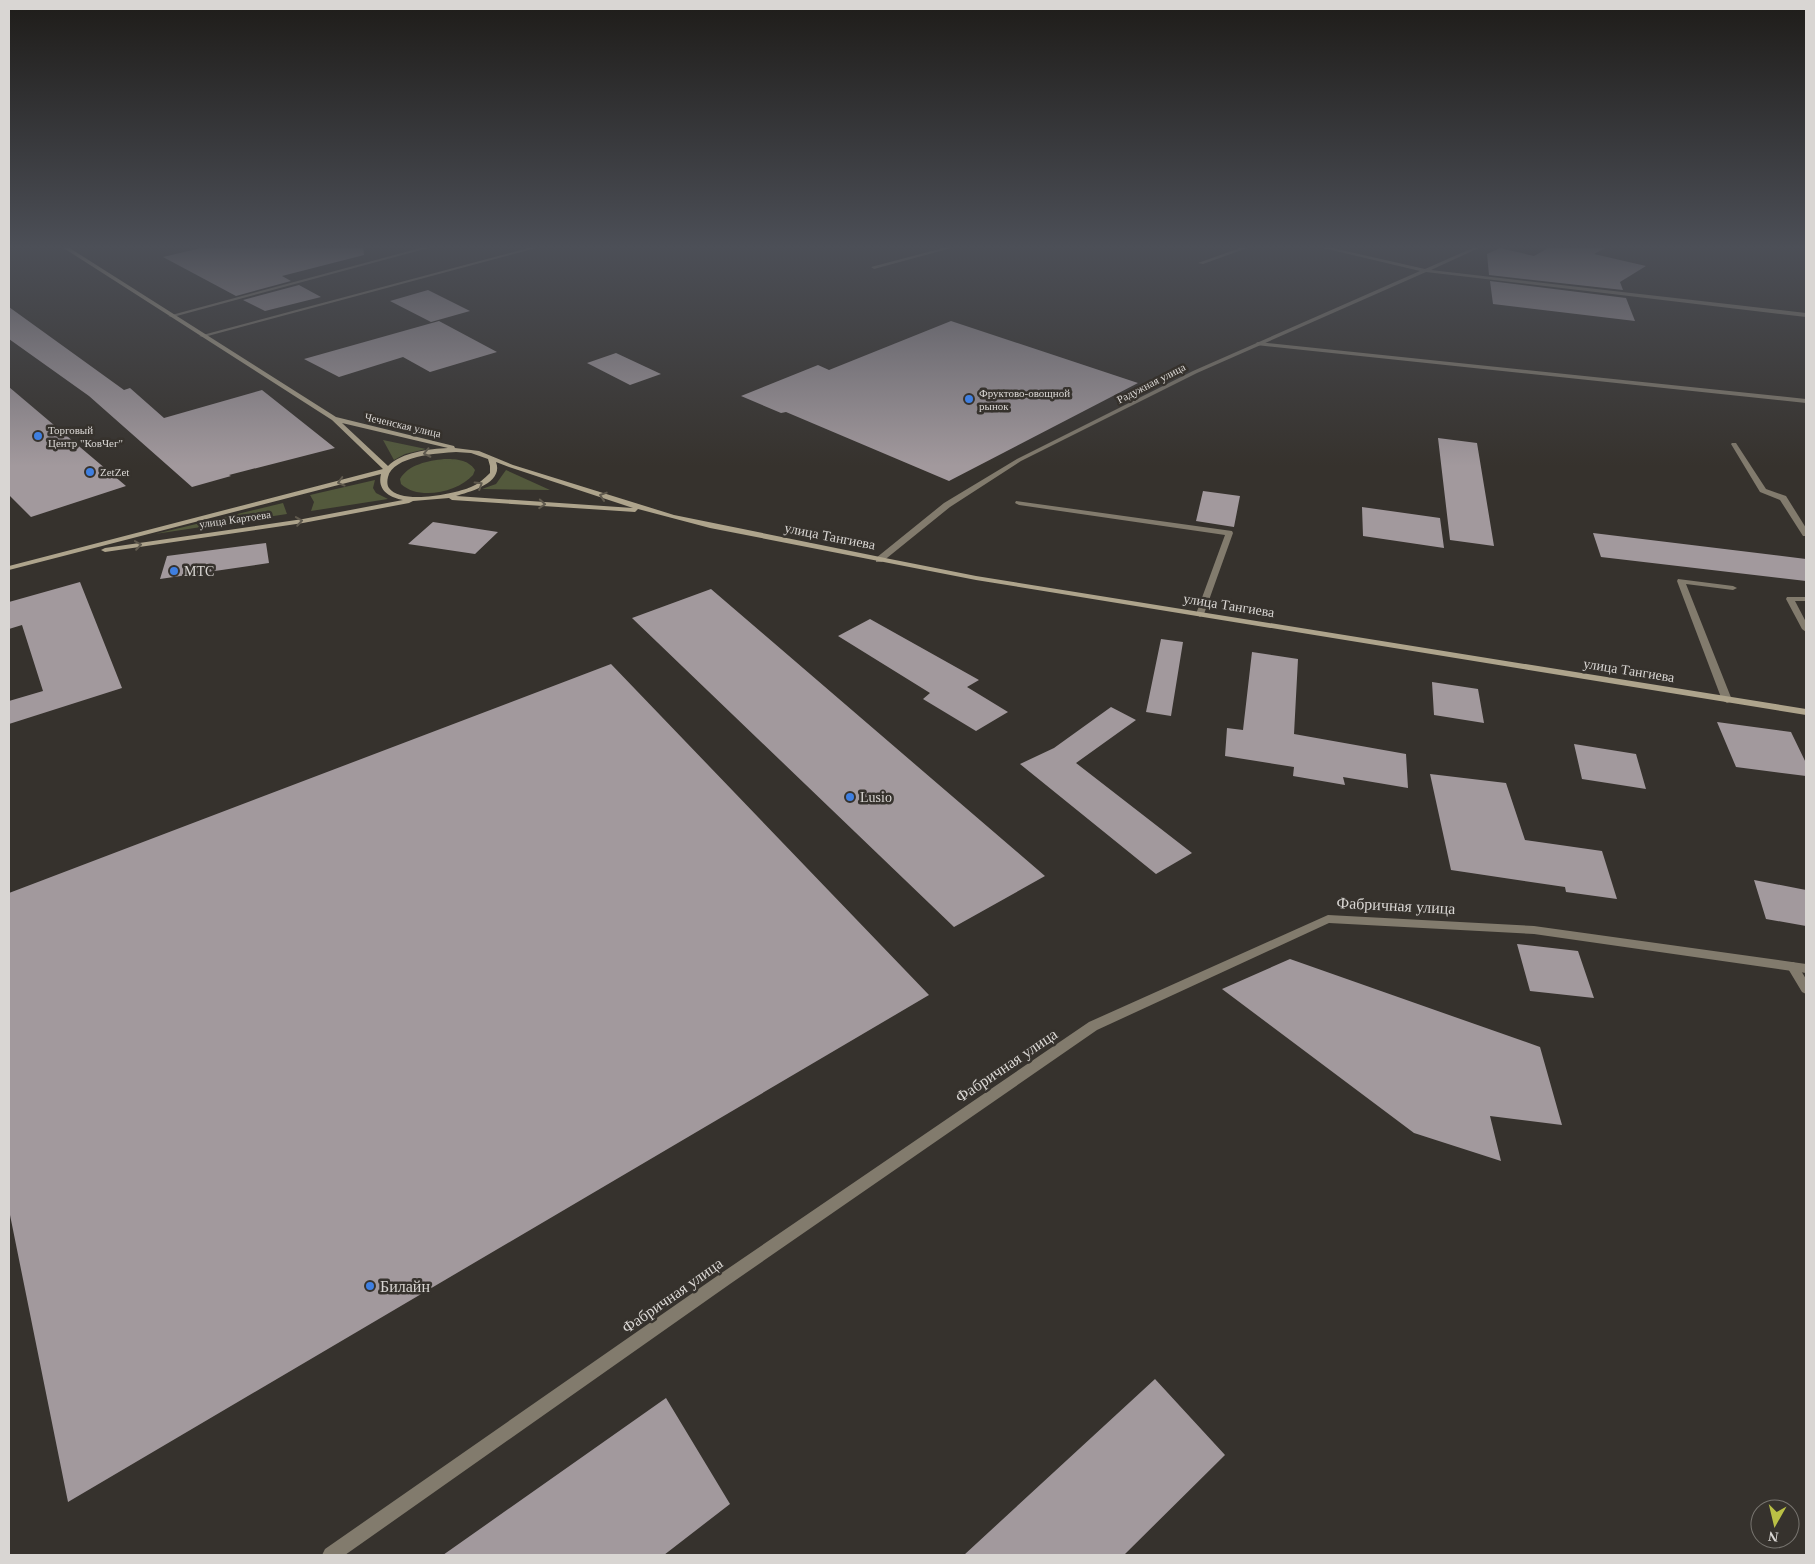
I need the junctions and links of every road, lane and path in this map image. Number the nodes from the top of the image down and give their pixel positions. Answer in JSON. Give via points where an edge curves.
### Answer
{"nodes":[{"id":1,"x":177,"y":320,"type":"edge"},
{"id":2,"x":262,"y":320,"type":"edge"},
{"id":3,"x":1313,"y":320,"type":"edge"},
{"id":4,"x":202,"y":336,"type":"junction"},
{"id":5,"x":1258,"y":344,"type":"junction"},
{"id":6,"x":1806,"y":400,"type":"edge"},
{"id":7,"x":334,"y":419,"type":"junction"},
{"id":8,"x":1734,"y":444,"type":"dead end"},
{"id":9,"x":467,"y":450,"type":"junction"},
{"id":10,"x":491,"y":459,"type":"junction"},
{"id":11,"x":388,"y":470,"type":"junction"},
{"id":12,"x":441,"y":498,"type":"junction"},
{"id":13,"x":418,"y":499,"type":"junction"},
{"id":14,"x":1019,"y":503,"type":"dead end"},
{"id":15,"x":650,"y":511,"type":"junction"},
{"id":16,"x":1806,"y":534,"type":"edge"},
{"id":17,"x":55,"y":557,"type":"junction"},
{"id":18,"x":879,"y":560,"type":"junction"},
{"id":19,"x":9,"y":568,"type":"edge"},
{"id":20,"x":1733,"y":588,"type":"dead end"},
{"id":21,"x":1806,"y":599,"type":"edge"},
{"id":22,"x":1200,"y":614,"type":"junction"},
{"id":23,"x":1806,"y":629,"type":"edge"},
{"id":24,"x":1727,"y":700,"type":"junction"},
{"id":25,"x":1806,"y":712,"type":"edge"},
{"id":26,"x":1800,"y":968,"type":"edge"},
{"id":27,"x":1806,"y":990,"type":"edge"},
{"id":28,"x":331,"y":1555,"type":"edge"}],
"edges":[{"from":1,"to":4,"type":"main road","name":"Чеченская улица"},
{"from":2,"to":4,"type":"street"},
{"from":3,"to":5,"type":"street","name":"Радужная улица"},
{"from":4,"to":7,"type":"main road","name":"Чеченская улица"},
{"from":5,"to":6,"type":"street"},
{"from":5,"to":18,"type":"street","name":"Радужная улица","via":[[1019,460],[948,505]]},
{"from":7,"to":9,"type":"main road","name":"Чеченская улица"},
{"from":7,"to":11,"type":"main road","name":"Чеченская улица"},
{"from":8,"to":16,"type":"street","via":[[1763,490],[1783,498]]},
{"from":9,"to":10,"type":"main road"},
{"from":9,"to":11,"type":"main road","name":"улица Картоева","one_way":true,"via":[[441,450],[414,456]]},
{"from":12,"to":10,"type":"main road","one_way":true,"via":[[486,481],[493,474]]},
{"from":15,"to":10,"type":"main road","one_way":true},
{"from":11,"to":13,"type":"main road","via":[[383,483],[386,489]]},
{"from":11,"to":17,"type":"main road","name":"улица Картоева","one_way":true},
{"from":12,"to":13,"type":"main road"},
{"from":12,"to":15,"type":"main road","one_way":true},
{"from":17,"to":13,"type":"main road","name":"улица Картоева","one_way":true,"via":[[304,521]]},
{"from":14,"to":22,"type":"street","via":[[1229,533]]},
{"from":15,"to":18,"type":"main road","name":"улица Тангиева"},
{"from":17,"to":19,"type":"main road","name":"улица Картоева"},
{"from":18,"to":22,"type":"main road","name":"улица Тангиева"},
{"from":20,"to":24,"type":"street","via":[[1681,581]]},
{"from":21,"to":23,"type":"street","via":[[1790,599]]},
{"from":22,"to":24,"type":"main road","name":"улица Тангиева"},
{"from":24,"to":25,"type":"main road","name":"улица Тангиева"},
{"from":26,"to":27,"type":"street"},
{"from":26,"to":28,"type":"street","name":"Фабричная улица","via":[[1534,930],[1328,918],[1093,1026]]}]}
